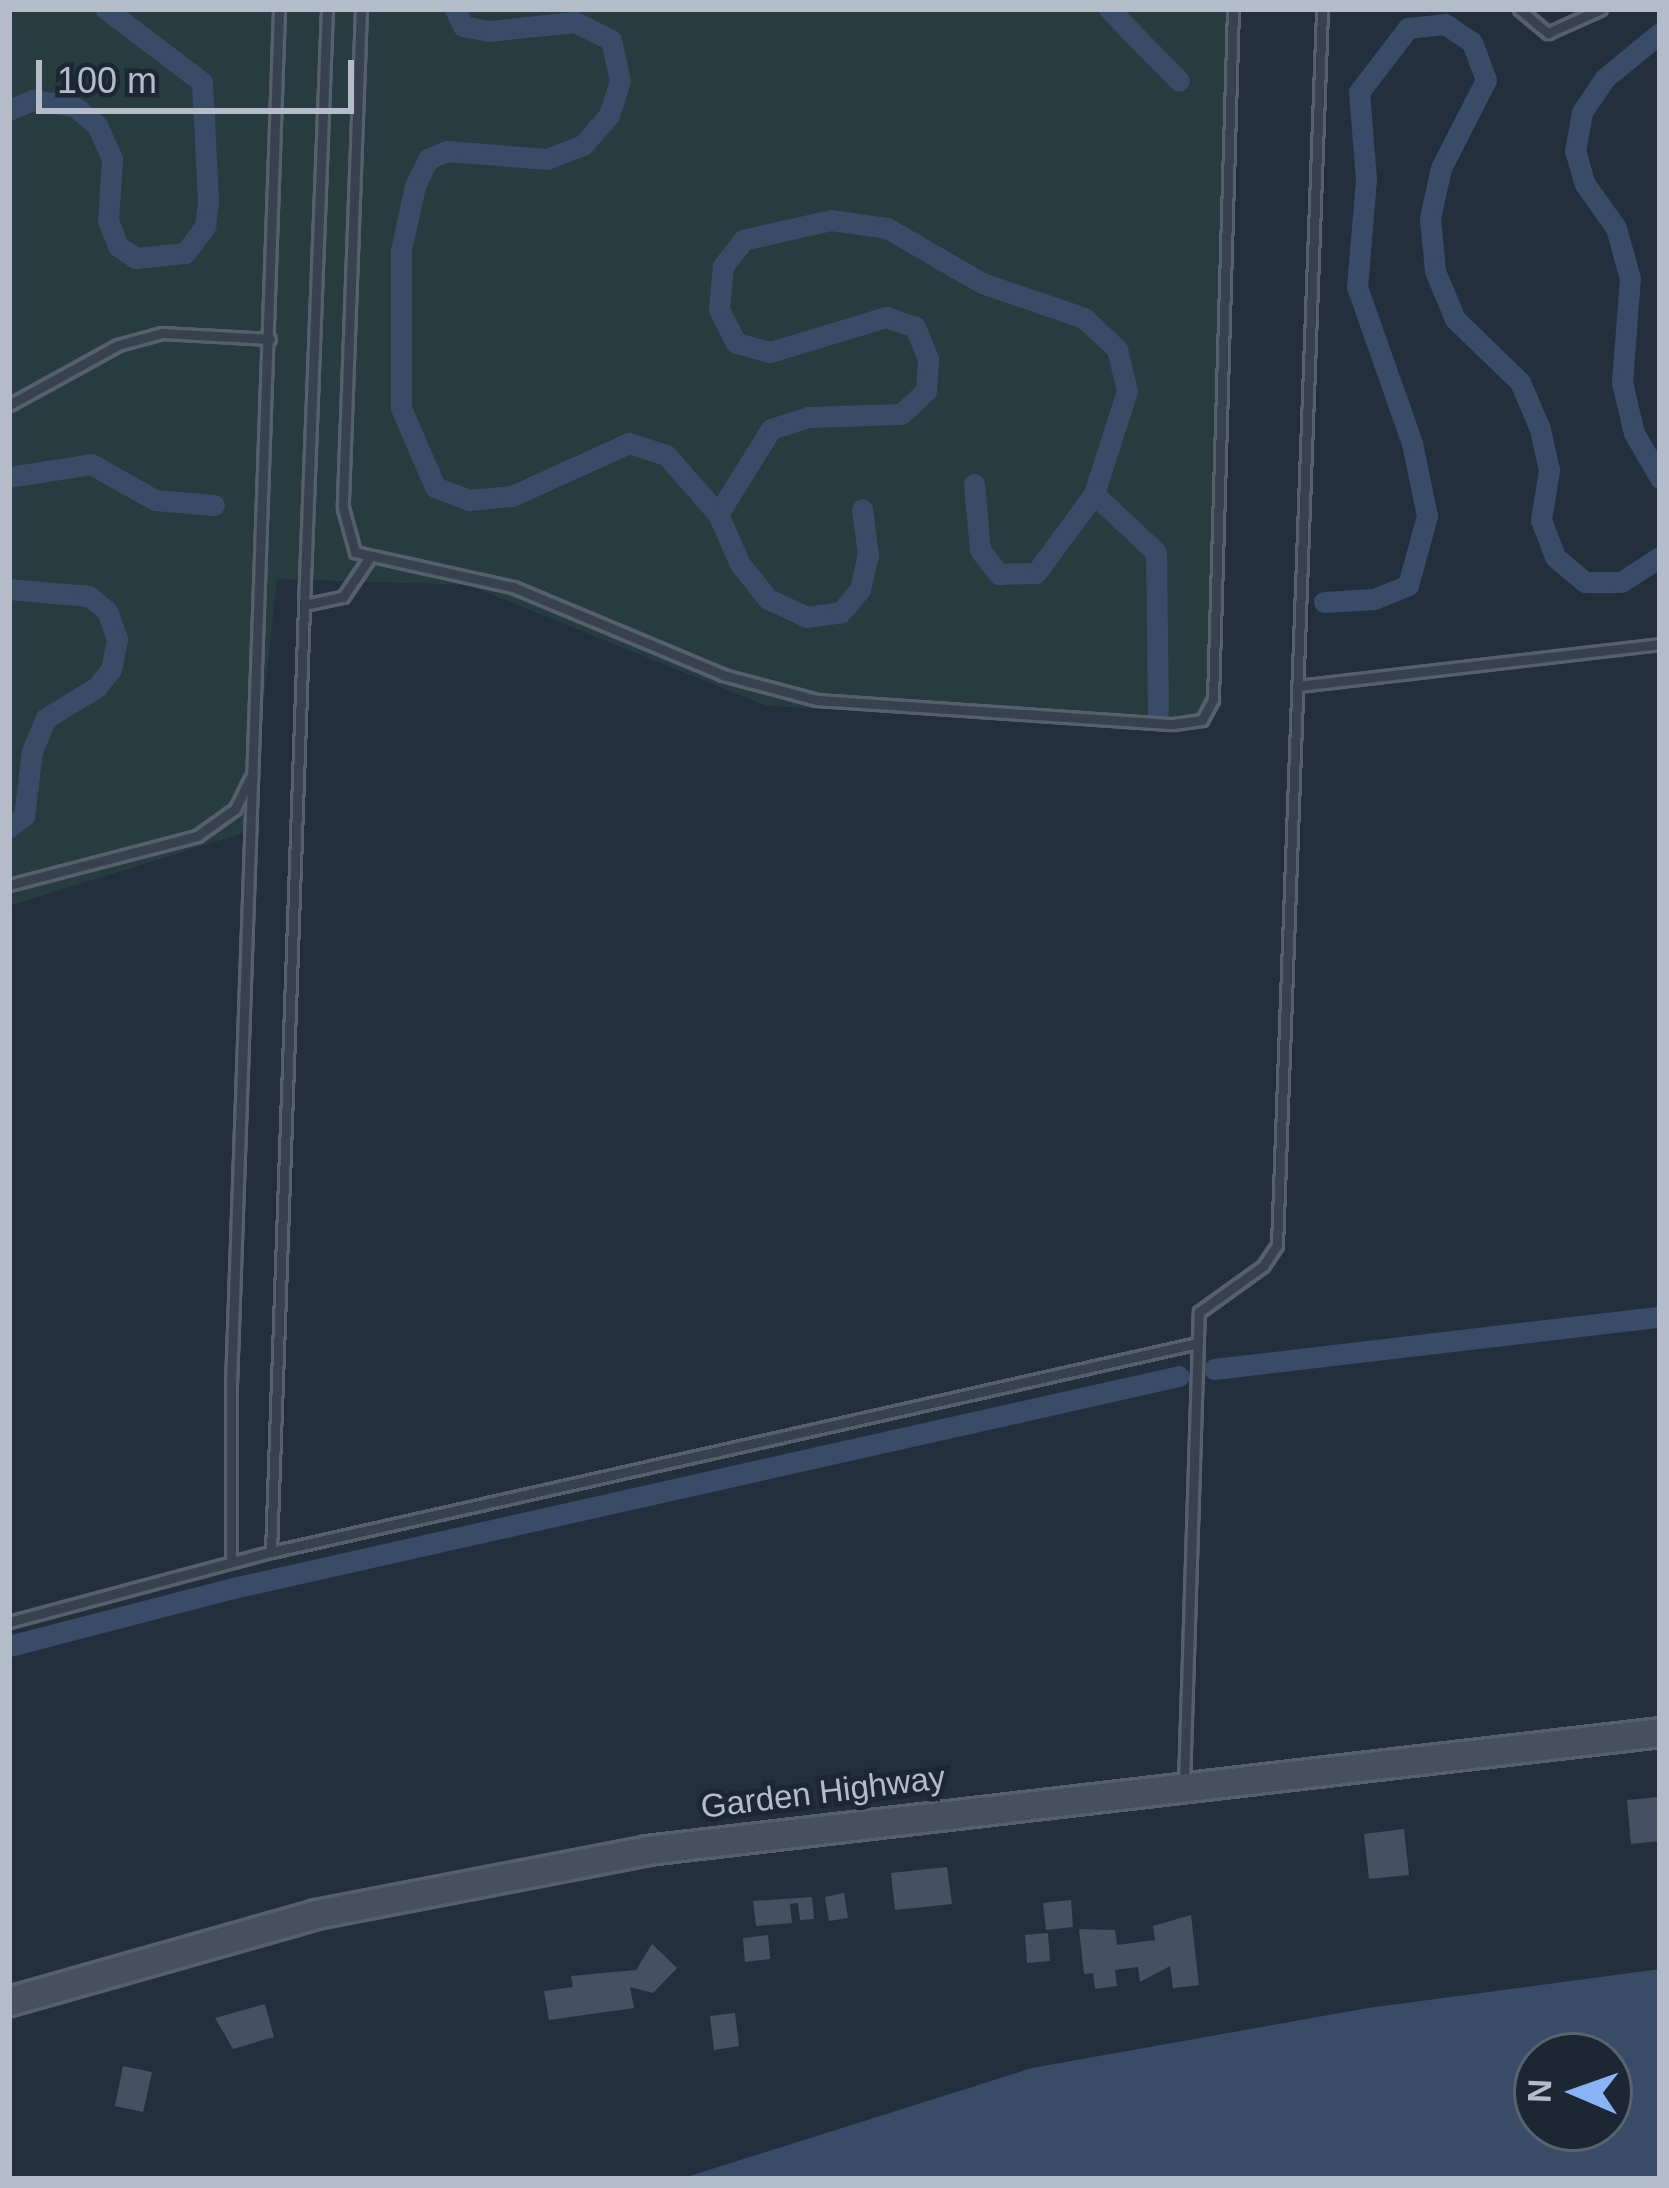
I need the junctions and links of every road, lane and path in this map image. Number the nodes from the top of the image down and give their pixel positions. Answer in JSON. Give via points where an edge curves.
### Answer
{"nodes":[{"id":1,"x":279,"y":9,"type":"edge"},
{"id":2,"x":327,"y":9,"type":"edge"},
{"id":3,"x":361,"y":9,"type":"edge"},
{"id":4,"x":1233,"y":9,"type":"edge"},
{"id":5,"x":1322,"y":9,"type":"edge"},
{"id":6,"x":1519,"y":9,"type":"edge"},
{"id":7,"x":1601,"y":9,"type":"edge"},
{"id":8,"x":270,"y":338,"type":"junction"},
{"id":9,"x":9,"y":404,"type":"edge"},
{"id":10,"x":368,"y":560,"type":"junction"},
{"id":11,"x":304,"y":605,"type":"junction"},
{"id":12,"x":1660,"y":644,"type":"edge"},
{"id":13,"x":1298,"y":686,"type":"junction"},
{"id":14,"x":256,"y":739,"type":"junction"},
{"id":15,"x":9,"y":885,"type":"edge"},
{"id":16,"x":1198,"y":1343,"type":"junction"},
{"id":17,"x":271,"y":1552,"type":"junction"},
{"id":18,"x":231,"y":1562,"type":"junction"},
{"id":19,"x":9,"y":1622,"type":"edge"},
{"id":20,"x":1660,"y":1732,"type":"edge"},
{"id":21,"x":1184,"y":1786,"type":"junction"},
{"id":22,"x":9,"y":2001,"type":"edge"}],
"edges":[{"from":1,"to":8,"type":"lane"},
{"from":2,"to":11,"type":"lane"},
{"from":3,"to":10,"type":"lane","via":[[343,508],[346,534]]},
{"from":4,"to":10,"type":"lane","via":[[1213,699],[1202,720],[818,700],[723,675],[513,587]]},
{"from":5,"to":13,"type":"lane"},
{"from":6,"to":7,"type":"lane","via":[[1548,33]]},
{"from":8,"to":9,"type":"lane","via":[[162,333],[118,345]]},
{"from":8,"to":14,"type":"lane"},
{"from":10,"to":11,"type":"lane","via":[[343,597]]},
{"from":11,"to":17,"type":"lane"},
{"from":12,"to":13,"type":"lane"},
{"from":13,"to":16,"type":"lane","via":[[1277,1245],[1263,1266],[1199,1312]]},
{"from":14,"to":15,"type":"lane","via":[[248,789],[218,824],[175,844]]},
{"from":14,"to":18,"type":"lane","via":[[230,1385]]},
{"from":16,"to":17,"type":"lane"},
{"from":16,"to":21,"type":"lane"},
{"from":17,"to":18,"type":"lane"},
{"from":18,"to":19,"type":"lane"},
{"from":20,"to":21,"type":"main road","name":"Garden Highway"},
{"from":21,"to":22,"type":"main road","name":"Garden Highway","via":[[764,1834],[488,1879],[217,1938]]}]}
